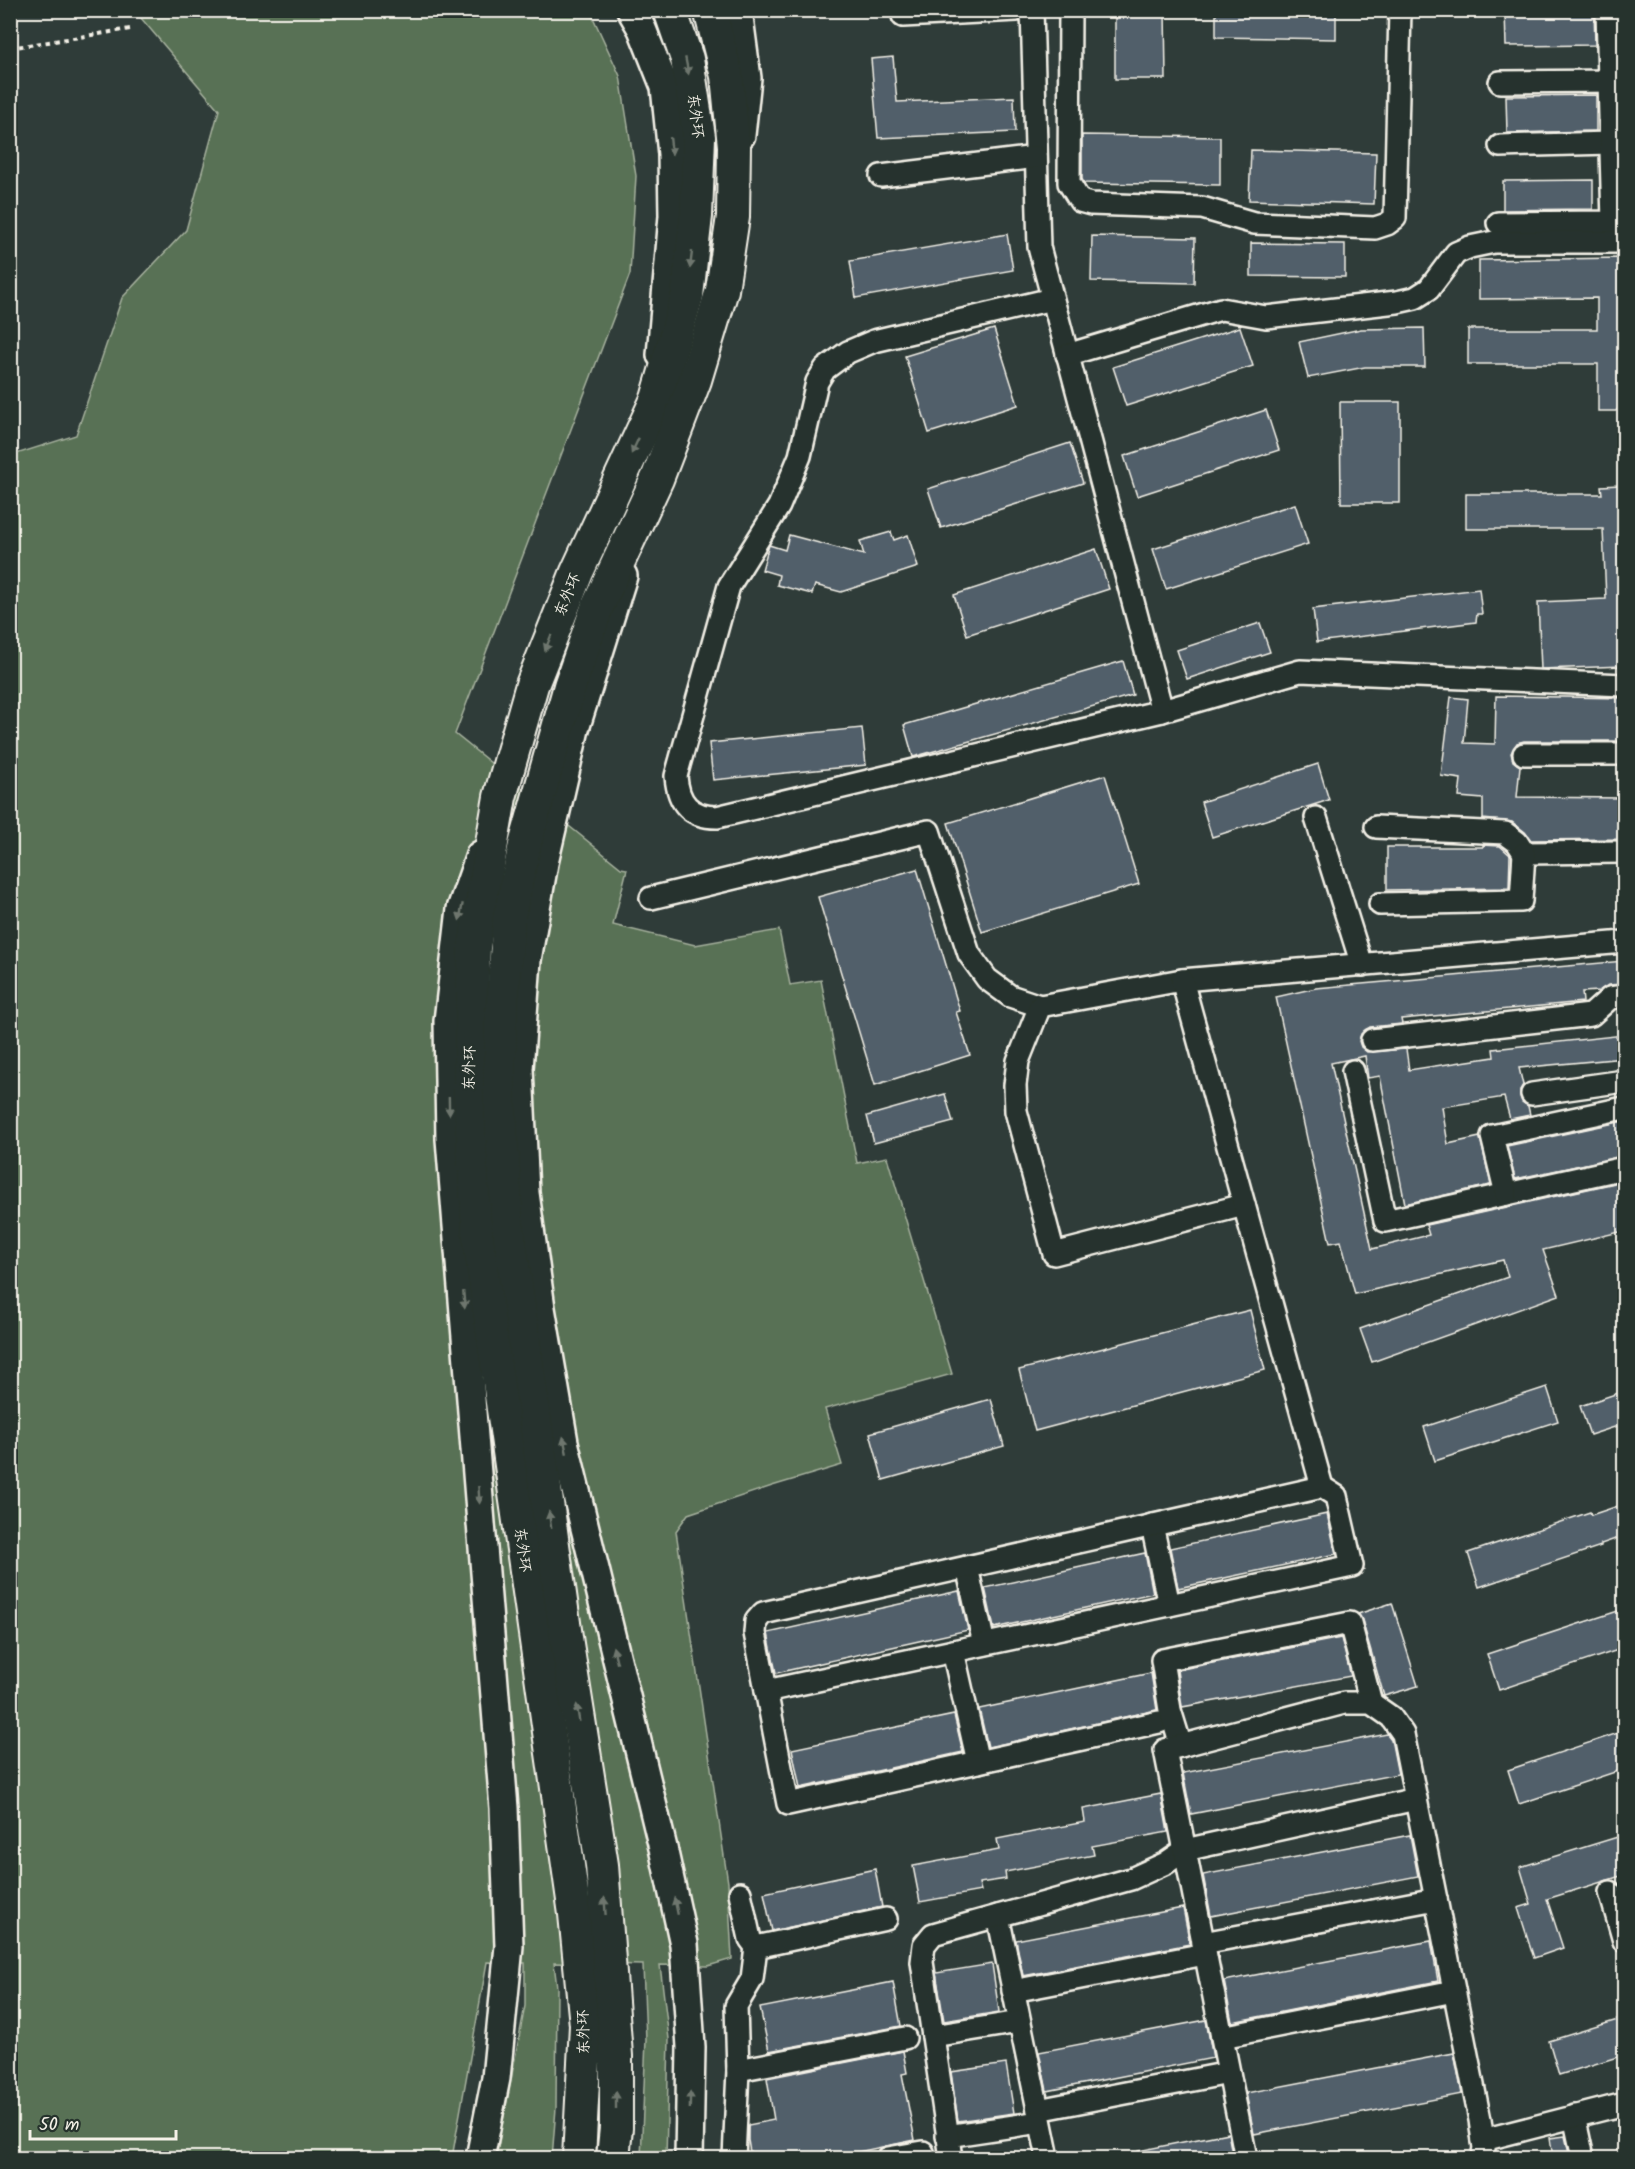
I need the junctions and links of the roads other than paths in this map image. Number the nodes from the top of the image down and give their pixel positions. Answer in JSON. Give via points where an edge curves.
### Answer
{"nodes":[{"id":1,"x":631,"y":10,"type":"edge"},
{"id":2,"x":670,"y":10,"type":"edge"},
{"id":3,"x":710,"y":10,"type":"edge"},
{"id":4,"x":738,"y":10,"type":"edge"},
{"id":5,"x":1017,"y":10,"type":"edge"},
{"id":6,"x":1032,"y":10,"type":"edge"},
{"id":7,"x":1070,"y":10,"type":"edge"},
{"id":8,"x":1401,"y":10,"type":"edge"},
{"id":9,"x":1607,"y":10,"type":"edge"},
{"id":10,"x":903,"y":16,"type":"dead end"},
{"id":11,"x":1617,"y":81,"type":"edge"},
{"id":12,"x":1500,"y":82,"type":"dead end"},
{"id":13,"x":1611,"y":143,"type":"junction"},
{"id":14,"x":1500,"y":146,"type":"dead end"},
{"id":15,"x":1036,"y":157,"type":"junction"},
{"id":16,"x":881,"y":176,"type":"dead end"},
{"id":17,"x":733,"y":217,"type":"junction"},
{"id":18,"x":1498,"y":223,"type":"dead end"},
{"id":19,"x":1624,"y":242,"type":"edge"},
{"id":20,"x":1052,"y":299,"type":"junction"},
{"id":21,"x":1067,"y":355,"type":"junction"},
{"id":22,"x":657,"y":399,"type":"junction"},
{"id":23,"x":641,"y":514,"type":"junction"},
{"id":24,"x":1624,"y":685,"type":"edge"},
{"id":25,"x":1162,"y":711,"type":"junction"},
{"id":26,"x":1524,"y":754,"type":"dead end"},
{"id":27,"x":1624,"y":754,"type":"edge"},
{"id":28,"x":500,"y":797,"type":"junction"},
{"id":29,"x":1316,"y":818,"type":"dead end"},
{"id":30,"x":1376,"y":827,"type":"dead end"},
{"id":31,"x":1624,"y":852,"type":"edge"},
{"id":32,"x":1524,"y":853,"type":"junction"},
{"id":33,"x":651,"y":898,"type":"dead end"},
{"id":34,"x":1380,"y":904,"type":"dead end"},
{"id":35,"x":1624,"y":942,"type":"edge"},
{"id":36,"x":1362,"y":964,"type":"junction"},
{"id":37,"x":1182,"y":980,"type":"junction"},
{"id":38,"x":1624,"y":996,"type":"edge"},
{"id":39,"x":1040,"y":1006,"type":"junction"},
{"id":40,"x":1372,"y":1040,"type":"dead end"},
{"id":41,"x":1353,"y":1071,"type":"dead end"},
{"id":42,"x":1624,"y":1081,"type":"edge"},
{"id":43,"x":1532,"y":1094,"type":"dead end"},
{"id":44,"x":1624,"y":1108,"type":"edge"},
{"id":45,"x":1624,"y":1168,"type":"edge"},
{"id":46,"x":1506,"y":1194,"type":"junction"},
{"id":47,"x":1244,"y":1205,"type":"junction"},
{"id":48,"x":1322,"y":1487,"type":"junction"},
{"id":49,"x":1152,"y":1526,"type":"junction"},
{"id":50,"x":967,"y":1567,"type":"junction"},
{"id":51,"x":1169,"y":1605,"type":"junction"},
{"id":52,"x":984,"y":1644,"type":"junction"},
{"id":53,"x":953,"y":1651,"type":"junction"},
{"id":54,"x":766,"y":1691,"type":"junction"},
{"id":55,"x":1371,"y":1703,"type":"junction"},
{"id":56,"x":1159,"y":1722,"type":"dead end"},
{"id":57,"x":1181,"y":1746,"type":"junction"},
{"id":58,"x":978,"y":1762,"type":"junction"},
{"id":59,"x":1416,"y":1799,"type":"junction"},
{"id":60,"x":1185,"y":1850,"type":"junction"},
{"id":61,"x":1610,"y":1892,"type":"dead end"},
{"id":62,"x":740,"y":1893,"type":"dead end"},
{"id":63,"x":1436,"y":1899,"type":"junction"},
{"id":64,"x":998,"y":1916,"type":"junction"},
{"id":65,"x":886,"y":1919,"type":"dead end"},
{"id":66,"x":1624,"y":1941,"type":"edge"},
{"id":67,"x":756,"y":1947,"type":"junction"},
{"id":68,"x":1204,"y":1949,"type":"junction"},
{"id":69,"x":1454,"y":1990,"type":"junction"},
{"id":70,"x":1013,"y":1991,"type":"junction"},
{"id":71,"x":1020,"y":2022,"type":"junction"},
{"id":72,"x":933,"y":2036,"type":"junction"},
{"id":73,"x":1222,"y":2037,"type":"junction"},
{"id":74,"x":905,"y":2038,"type":"dead end"},
{"id":75,"x":738,"y":2070,"type":"junction"},
{"id":76,"x":1229,"y":2073,"type":"junction"},
{"id":77,"x":1624,"y":2104,"type":"edge"},
{"id":78,"x":1039,"y":2116,"type":"junction"},
{"id":79,"x":1574,"y":2116,"type":"junction"},
{"id":80,"x":947,"y":2136,"type":"junction"},
{"id":81,"x":1483,"y":2149,"type":"edge"},
{"id":82,"x":923,"y":2152,"type":"dead end"},
{"id":83,"x":480,"y":2158,"type":"edge"},
{"id":84,"x":579,"y":2158,"type":"edge"},
{"id":85,"x":613,"y":2158,"type":"edge"},
{"id":86,"x":689,"y":2158,"type":"edge"},
{"id":87,"x":734,"y":2158,"type":"edge"},
{"id":88,"x":888,"y":2158,"type":"edge"},
{"id":89,"x":951,"y":2158,"type":"edge"},
{"id":90,"x":1048,"y":2158,"type":"edge"},
{"id":91,"x":1246,"y":2158,"type":"edge"},
{"id":92,"x":1583,"y":2158,"type":"edge"}],
"edges":[{"from":1,"to":22,"type":"main road","one_way":true,"via":[[665,87],[672,154],[673,216]]},
{"from":2,"to":22,"type":"highway","name":"东外环","one_way":true,"via":[[687,59],[699,137],[698,171],[687,296]]},
{"from":3,"to":17,"type":"highway","name":"东外环","via":[[726,76],[734,146]]},
{"from":4,"to":17,"type":"main road","via":[[747,78]]},
{"from":5,"to":10,"type":"street"},
{"from":6,"to":15,"type":"street"},
{"from":7,"to":8,"type":"street","via":[[1069,183],[1080,201],[1202,208],[1254,222],[1375,228],[1395,218]]},
{"from":9,"to":11,"type":"street"},
{"from":11,"to":12,"type":"street"},
{"from":11,"to":13,"type":"street"},
{"from":13,"to":14,"type":"street"},
{"from":13,"to":18,"type":"street","via":[[1613,222]]},
{"from":15,"to":16,"type":"street"},
{"from":15,"to":20,"type":"street","via":[[1039,247]]},
{"from":17,"to":23,"type":"highway","name":"东外环","via":[[722,290],[695,380]]},
{"from":19,"to":21,"type":"street","via":[[1494,242],[1456,253],[1429,289],[1415,298],[1266,317],[1221,309]]},
{"from":20,"to":21,"type":"street"},
{"from":20,"to":25,"type":"street","via":[[874,341],[848,352],[825,369],[817,382],[800,456],[779,506],[729,586],[676,776],[679,795],[694,813],[717,817]]},
{"from":21,"to":25,"type":"street"},
{"from":22,"to":28,"type":"highway","name":"东外环","one_way":true,"via":[[577,572],[532,685]]},
{"from":85,"to":23,"type":"highway","name":"东外环","one_way":true,"via":[[616,2056],[602,1865],[517,1297],[507,1219],[499,1088],[509,918],[525,845],[570,686],[597,608]]},
{"from":86,"to":23,"type":"main road","one_way":true,"via":[[692,2047],[684,1944],[564,1442],[525,1193],[519,1069],[527,960],[544,863],[575,729]]},
{"from":24,"to":25,"type":"street","via":[[1300,670]]},
{"from":26,"to":27,"type":"street"},
{"from":28,"to":83,"type":"main road","one_way":true,"via":[[461,909],[448,1021],[450,1139],[504,1808],[509,1946],[496,2078]]},
{"from":28,"to":84,"type":"highway","name":"东外环","via":[[474,947],[469,1085],[478,1234],[576,1925],[586,2025]]},
{"from":29,"to":36,"type":"street"},
{"from":30,"to":32,"type":"street","via":[[1505,833]]},
{"from":31,"to":32,"type":"street"},
{"from":32,"to":34,"type":"street","via":[[1521,901]]},
{"from":33,"to":39,"type":"street","via":[[929,831],[969,954],[987,979],[1010,996]]},
{"from":35,"to":36,"type":"street"},
{"from":36,"to":37,"type":"street"},
{"from":37,"to":39,"type":"street"},
{"from":37,"to":47,"type":"street"},
{"from":38,"to":40,"type":"street","via":[[1610,998],[1591,1015]]},
{"from":39,"to":47,"type":"street","via":[[1018,1061],[1016,1111],[1054,1254]]},
{"from":41,"to":46,"type":"street","via":[[1385,1221]]},
{"from":42,"to":43,"type":"street"},
{"from":44,"to":46,"type":"street","via":[[1492,1136]]},
{"from":45,"to":46,"type":"street"},
{"from":47,"to":48,"type":"street"},
{"from":48,"to":49,"type":"street"},
{"from":48,"to":51,"type":"street","via":[[1336,1496],[1352,1566]]},
{"from":49,"to":50,"type":"street"},
{"from":49,"to":51,"type":"street"},
{"from":50,"to":52,"type":"street"},
{"from":50,"to":54,"type":"street","via":[[763,1613],[756,1621],[755,1633]]},
{"from":51,"to":52,"type":"street"},
{"from":52,"to":53,"type":"street"},
{"from":53,"to":54,"type":"street"},
{"from":53,"to":58,"type":"street"},
{"from":54,"to":58,"type":"street","via":[[788,1803]]},
{"from":55,"to":57,"type":"street","via":[[1344,1703]]},
{"from":55,"to":57,"type":"street","via":[[1350,1623],[1162,1660]]},
{"from":55,"to":59,"type":"street","via":[[1391,1717],[1403,1734]]},
{"from":56,"to":58,"type":"street"},
{"from":57,"to":60,"type":"street","via":[[1165,1750]]},
{"from":59,"to":60,"type":"street"},
{"from":59,"to":63,"type":"street"},
{"from":60,"to":64,"type":"street","via":[[1131,1880]]},
{"from":60,"to":68,"type":"street"},
{"from":61,"to":66,"type":"street"},
{"from":62,"to":67,"type":"street","via":[[750,1939]]},
{"from":63,"to":68,"type":"street"},
{"from":63,"to":69,"type":"street"},
{"from":64,"to":70,"type":"street"},
{"from":64,"to":72,"type":"street","via":[[933,1934],[924,1944],[922,1962]]},
{"from":65,"to":67,"type":"street"},
{"from":67,"to":75,"type":"street","via":[[753,1979],[736,2006]]},
{"from":68,"to":70,"type":"street"},
{"from":68,"to":73,"type":"street"},
{"from":69,"to":73,"type":"street"},
{"from":69,"to":81,"type":"street"},
{"from":70,"to":71,"type":"street"},
{"from":71,"to":72,"type":"street"},
{"from":71,"to":78,"type":"street"},
{"from":72,"to":80,"type":"street"},
{"from":73,"to":76,"type":"street"},
{"from":74,"to":75,"type":"street"},
{"from":75,"to":87,"type":"street"},
{"from":76,"to":78,"type":"street"},
{"from":76,"to":91,"type":"street"},
{"from":77,"to":79,"type":"street"},
{"from":78,"to":80,"type":"street"},
{"from":78,"to":90,"type":"street"},
{"from":79,"to":81,"type":"street"},
{"from":79,"to":92,"type":"street"},
{"from":80,"to":89,"type":"street"},
{"from":82,"to":88,"type":"street"}]}
